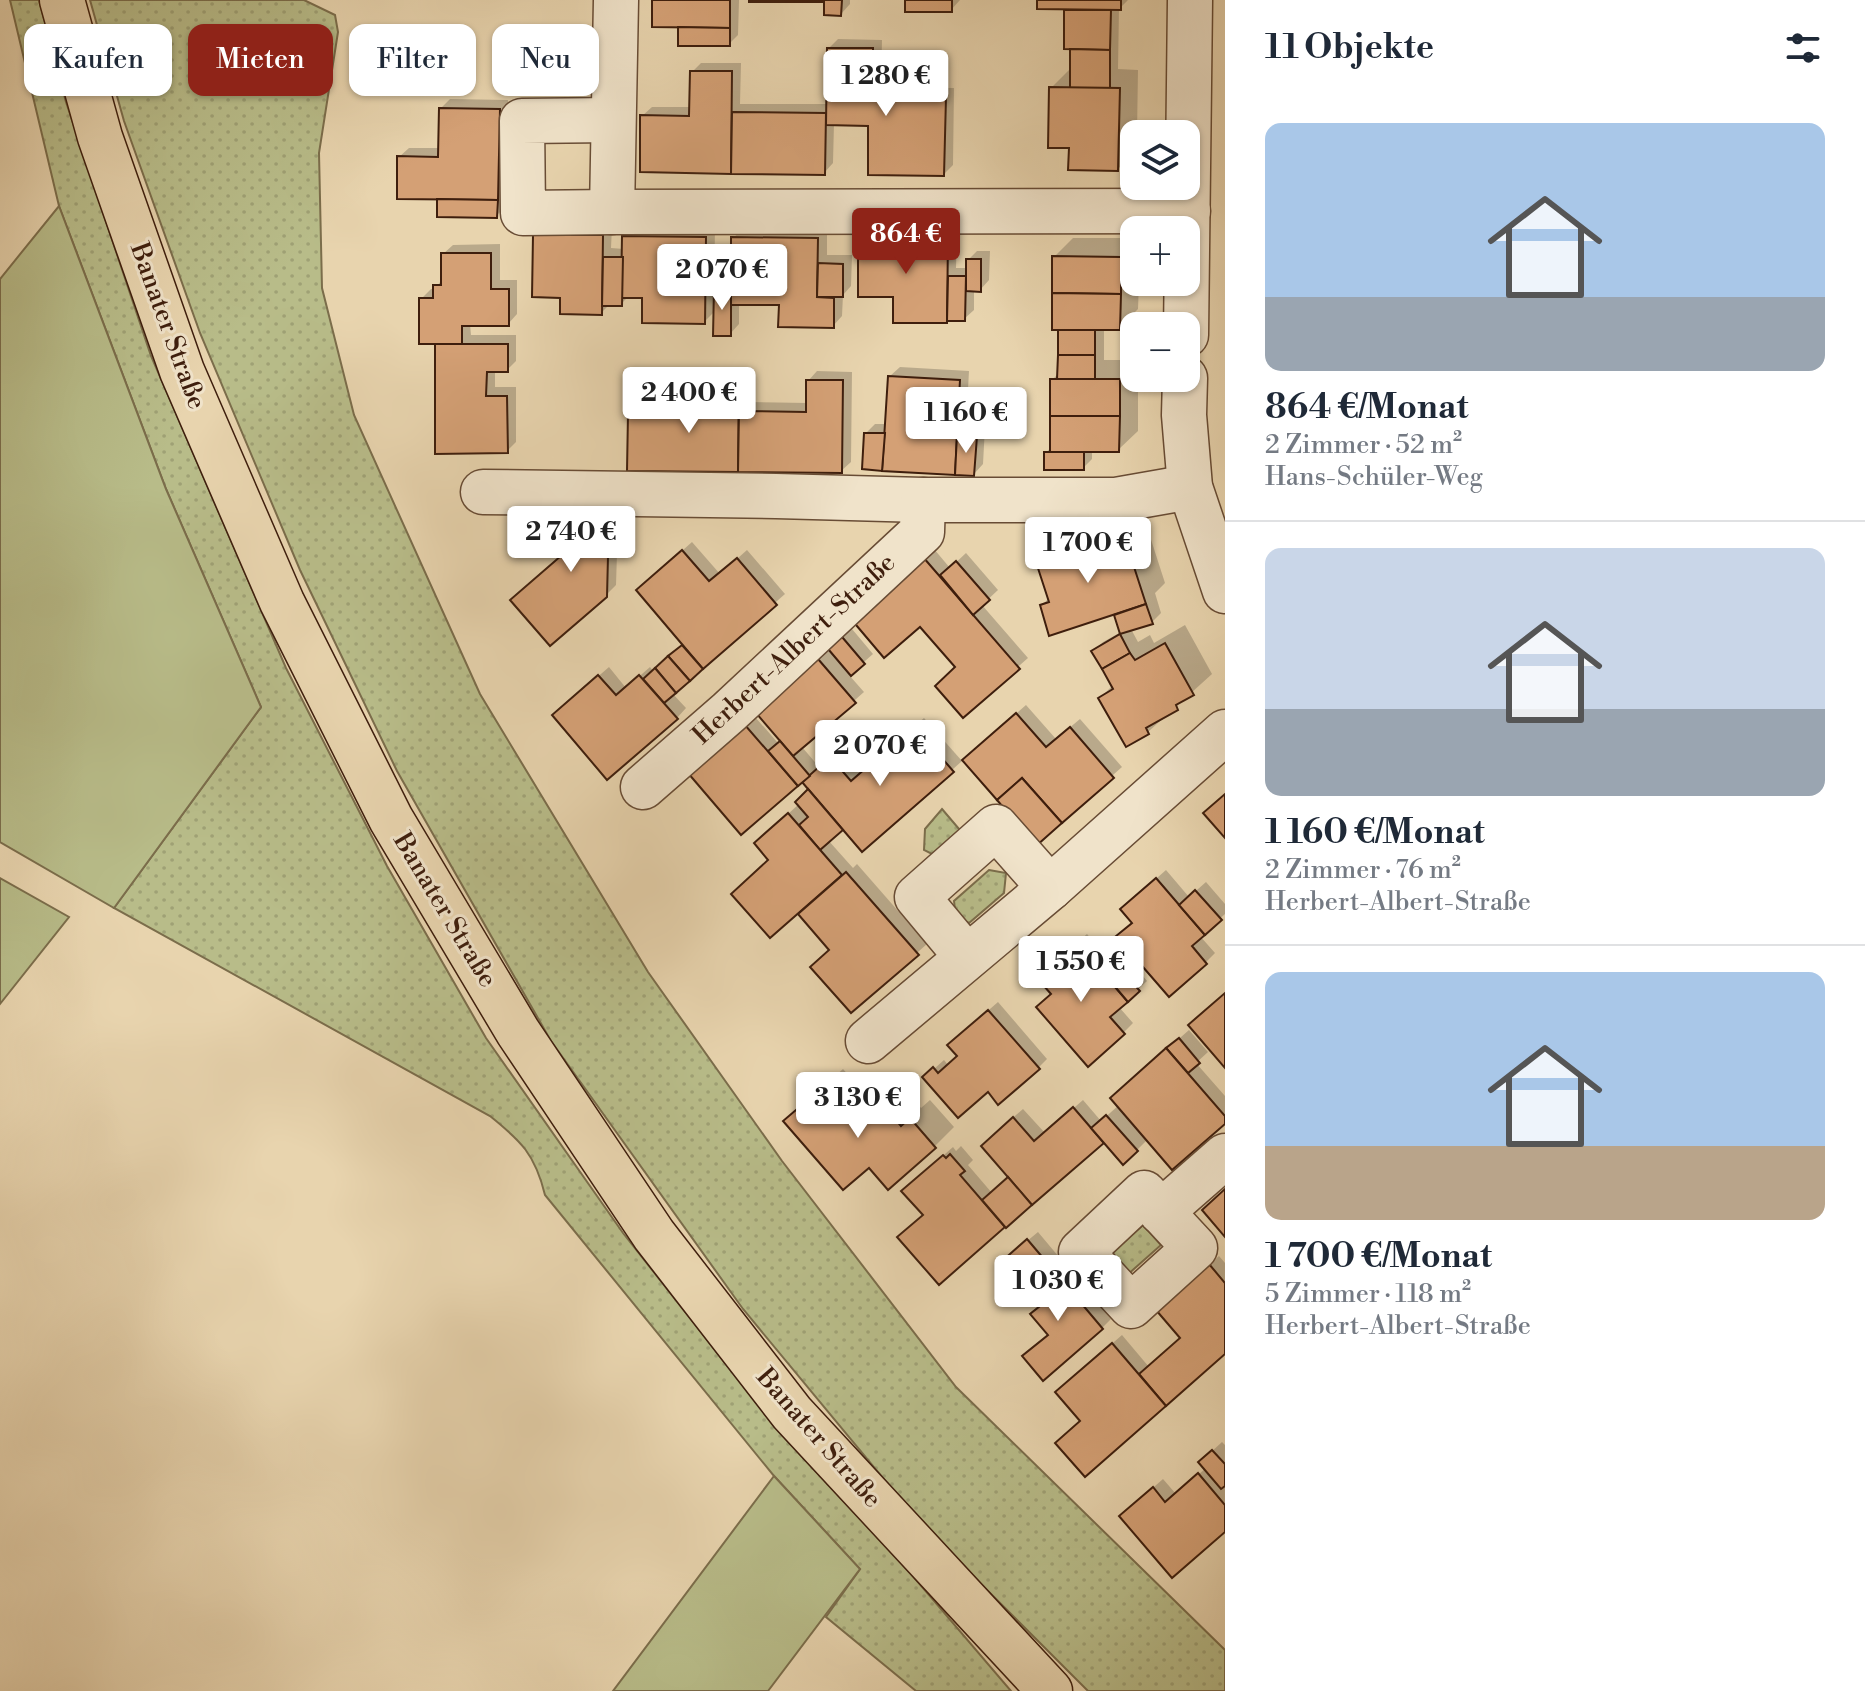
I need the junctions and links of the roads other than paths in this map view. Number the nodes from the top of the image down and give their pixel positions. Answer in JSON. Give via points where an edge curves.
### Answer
{"nodes":[{"id":1,"x":62,"y":0,"type":"edge"},
{"id":2,"x":616,"y":0,"type":"edge"},
{"id":3,"x":1190,"y":0,"type":"edge"},
{"id":4,"x":612,"y":120,"type":"junction"},
{"id":5,"x":1188,"y":211,"type":"junction"},
{"id":6,"x":612,"y":212,"type":"junction"},
{"id":7,"x":1186,"y":312,"type":"edge"},
{"id":8,"x":1185,"y":392,"type":"edge"},
{"id":9,"x":1190,"y":487,"type":"junction"},
{"id":10,"x":483,"y":492,"type":"dead end"},
{"id":11,"x":923,"y":500,"type":"junction"},
{"id":12,"x":1225,"y":591,"type":"edge"},
{"id":13,"x":1225,"y":732,"type":"edge"},
{"id":14,"x":643,"y":787,"type":"dead end"},
{"id":15,"x":1050,"y":888,"type":"junction"},
{"id":16,"x":967,"y":957,"type":"junction"},
{"id":17,"x":868,"y":1041,"type":"dead end"},
{"id":18,"x":1225,"y":1156,"type":"edge"},
{"id":19,"x":1161,"y":1212,"type":"dead end"},
{"id":20,"x":1050,"y":1691,"type":"edge"}],
"edges":[{"from":1,"to":20,"type":"main road","name":"Banater Straße","via":[[100,137],[182,371],[282,602],[391,819],[518,1032],[654,1235],[792,1413]]},
{"from":2,"to":4,"type":"street"},
{"from":3,"to":5,"type":"street"},
{"from":4,"to":6,"type":"street"},
{"from":4,"to":6,"type":"street","via":[[522,121],[523,213]]},
{"from":5,"to":6,"type":"street"},
{"from":5,"to":7,"type":"street"},
{"from":8,"to":9,"type":"street"},
{"from":9,"to":11,"type":"street","via":[[1116,500]]},
{"from":9,"to":12,"type":"street"},
{"from":10,"to":11,"type":"street"},
{"from":11,"to":14,"type":"street","name":"Herbert-Albert-Straße","via":[[922,532]]},
{"from":13,"to":15,"type":"street"},
{"from":15,"to":16,"type":"street"},
{"from":15,"to":16,"type":"street","via":[[996,827],[917,897]]},
{"from":16,"to":17,"type":"street"},
{"from":18,"to":19,"type":"street"}]}
